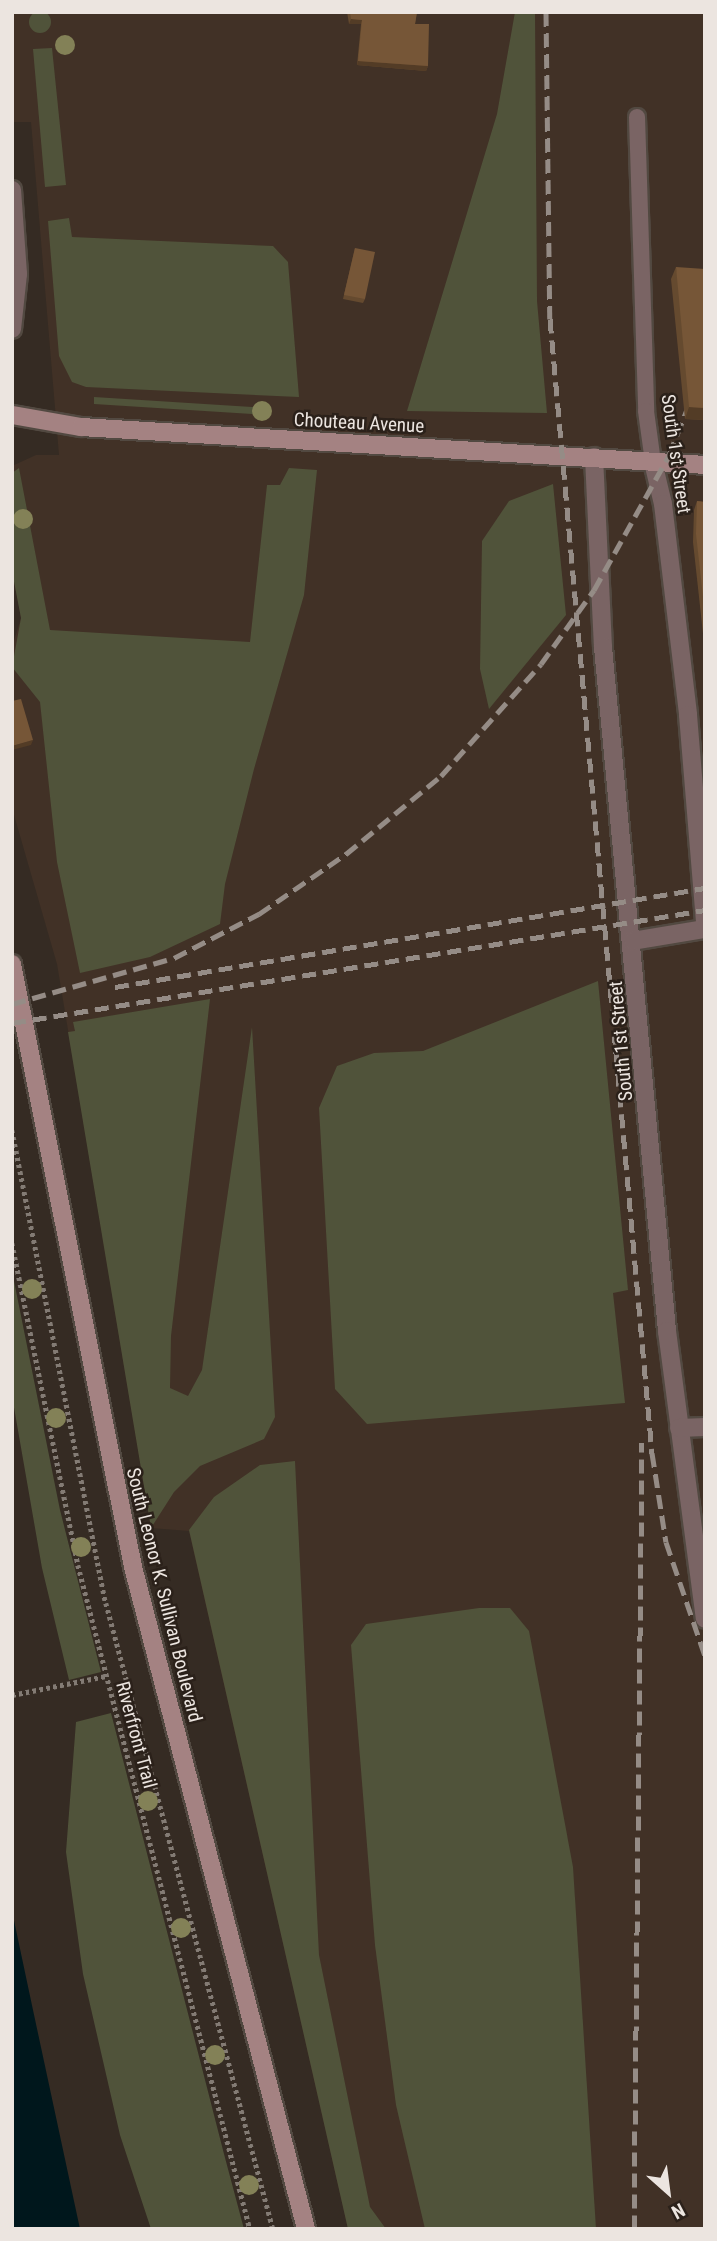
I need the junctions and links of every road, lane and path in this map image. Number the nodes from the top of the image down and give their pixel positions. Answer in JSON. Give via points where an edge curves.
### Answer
{"nodes":[{"id":1,"x":637,"y":117,"type":"dead end"},
{"id":2,"x":12,"y":190,"type":"edge"},
{"id":3,"x":12,"y":329,"type":"edge"},
{"id":4,"x":12,"y":415,"type":"edge"},
{"id":5,"x":594,"y":457,"type":"junction"},
{"id":6,"x":653,"y":462,"type":"junction"},
{"id":7,"x":705,"y":465,"type":"edge"},
{"id":8,"x":705,"y":920,"type":"edge"},
{"id":9,"x":705,"y":929,"type":"edge"},
{"id":10,"x":633,"y":941,"type":"junction"},
{"id":11,"x":12,"y":964,"type":"edge"},
{"id":12,"x":12,"y":1243,"type":"edge"},
{"id":13,"x":705,"y":1427,"type":"edge"},
{"id":14,"x":680,"y":1428,"type":"junction"},
{"id":15,"x":705,"y":1619,"type":"edge"},
{"id":16,"x":106,"y":1676,"type":"junction"},
{"id":17,"x":12,"y":1695,"type":"edge"},
{"id":18,"x":250,"y":2229,"type":"edge"},
{"id":19,"x":306,"y":2229,"type":"edge"}],
"edges":[{"from":1,"to":6,"type":"lane","name":"South 1st Street","via":[[646,411]]},
{"from":2,"to":3,"type":"street","via":[[18,274]]},
{"from":4,"to":5,"type":"street","name":"Chouteau Avenue","via":[[95,428]]},
{"from":5,"to":6,"type":"street","name":"Chouteau Avenue"},
{"from":5,"to":10,"type":"street","name":"South 1st Street","via":[[603,647]]},
{"from":6,"to":7,"type":"street","name":"Chouteau Avenue"},
{"from":6,"to":8,"type":"street","name":"South 1st Street","via":[[663,504],[688,715]]},
{"from":9,"to":10,"type":"street"},
{"from":10,"to":14,"type":"street","name":"South 1st Street"},
{"from":11,"to":19,"type":"street","name":"South Leonor K. Sullivan Boulevard","via":[[130,1554]]},
{"from":12,"to":16,"type":"path","name":"Riverfront Trail","via":[[66,1514]]},
{"from":13,"to":14,"type":"street"},
{"from":14,"to":15,"type":"street","name":"South 1st Street"},
{"from":16,"to":17,"type":"path"},
{"from":16,"to":18,"type":"path","name":"Riverfront Trail"}]}
